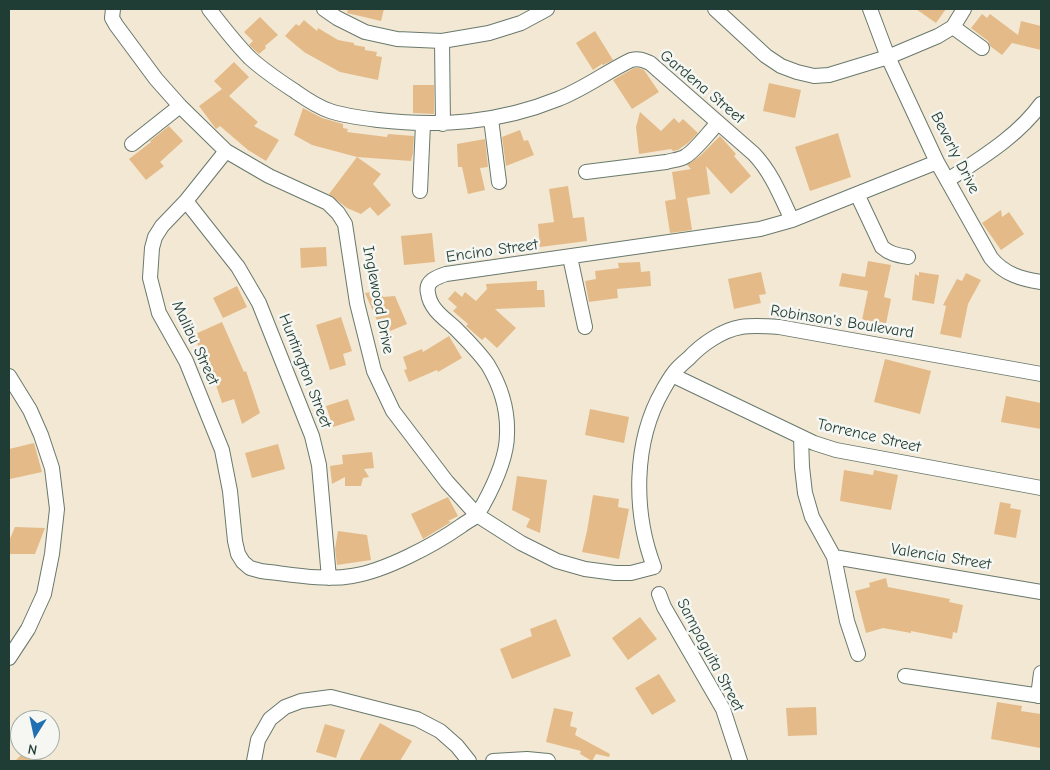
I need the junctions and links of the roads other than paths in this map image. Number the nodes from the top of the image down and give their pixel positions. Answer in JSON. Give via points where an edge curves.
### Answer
{"nodes":[{"id":1,"x":113,"y":9,"type":"edge"},
{"id":2,"x":209,"y":9,"type":"edge"},
{"id":3,"x":324,"y":9,"type":"edge"},
{"id":4,"x":547,"y":9,"type":"edge"},
{"id":5,"x":715,"y":9,"type":"edge"},
{"id":6,"x":870,"y":9,"type":"edge"},
{"id":7,"x":964,"y":9,"type":"edge"},
{"id":8,"x":953,"y":27,"type":"junction"},
{"id":9,"x":442,"y":41,"type":"junction"},
{"id":10,"x":982,"y":48,"type":"dead end"},
{"id":11,"x":888,"y":57,"type":"junction"},
{"id":12,"x":1041,"y":104,"type":"edge"},
{"id":13,"x":180,"y":106,"type":"junction"},
{"id":14,"x":491,"y":119,"type":"junction"},
{"id":15,"x":718,"y":123,"type":"junction"},
{"id":16,"x":423,"y":124,"type":"junction"},
{"id":17,"x":443,"y":124,"type":"junction"},
{"id":18,"x":132,"y":144,"type":"dead end"},
{"id":19,"x":226,"y":151,"type":"junction"},
{"id":20,"x":937,"y":162,"type":"junction"},
{"id":21,"x":586,"y":172,"type":"dead end"},
{"id":22,"x":948,"y":180,"type":"junction"},
{"id":23,"x":499,"y":182,"type":"dead end"},
{"id":24,"x":420,"y":191,"type":"dead end"},
{"id":25,"x":856,"y":194,"type":"junction"},
{"id":26,"x":186,"y":201,"type":"junction"},
{"id":27,"x":792,"y":220,"type":"junction"},
{"id":28,"x":570,"y":257,"type":"junction"},
{"id":29,"x":908,"y":257,"type":"dead end"},
{"id":30,"x":1041,"y":282,"type":"edge"},
{"id":31,"x":585,"y":327,"type":"dead end"},
{"id":32,"x":1041,"y":374,"type":"edge"},
{"id":33,"x":672,"y":375,"type":"junction"},
{"id":34,"x":11,"y":382,"type":"edge"},
{"id":35,"x":801,"y":438,"type":"junction"},
{"id":36,"x":1041,"y":488,"type":"edge"},
{"id":37,"x":477,"y":514,"type":"junction"},
{"id":38,"x":235,"y":541,"type":"joint"},
{"id":39,"x":834,"y":557,"type":"junction"},
{"id":40,"x":654,"y":567,"type":"joint"},
{"id":41,"x":328,"y":578,"type":"junction"},
{"id":42,"x":1041,"y":592,"type":"edge"},
{"id":43,"x":659,"y":594,"type":"dead end"},
{"id":44,"x":858,"y":654,"type":"dead end"},
{"id":45,"x":9,"y":658,"type":"edge"},
{"id":46,"x":1041,"y":673,"type":"edge"},
{"id":47,"x":905,"y":676,"type":"dead end"},
{"id":48,"x":1040,"y":696,"type":"edge"},
{"id":49,"x":254,"y":761,"type":"edge"},
{"id":50,"x":469,"y":761,"type":"edge"},
{"id":51,"x":493,"y":761,"type":"edge"},
{"id":52,"x":548,"y":761,"type":"edge"},
{"id":53,"x":740,"y":761,"type":"edge"}],
"edges":[{"from":1,"to":13,"type":"street","name":"Inglewood Drive","via":[[112,18],[116,25]]},
{"from":2,"to":16,"type":"street","name":"Gardena Street","via":[[251,59],[306,98],[329,110],[355,117]]},
{"from":3,"to":9,"type":"street","via":[[365,32],[397,39]]},
{"from":4,"to":9,"type":"street","via":[[521,23]]},
{"from":5,"to":11,"type":"street","via":[[766,56],[797,72],[829,76]]},
{"from":6,"to":11,"type":"street","name":"Beverly Drive"},
{"from":7,"to":8,"type":"street"},
{"from":8,"to":10,"type":"street"},
{"from":8,"to":11,"type":"street"},
{"from":9,"to":17,"type":"street"},
{"from":11,"to":20,"type":"street","name":"Beverly Drive"},
{"from":12,"to":22,"type":"street","via":[[1013,134]]},
{"from":13,"to":18,"type":"street"},
{"from":13,"to":19,"type":"street","name":"Inglewood Drive"},
{"from":14,"to":15,"type":"street","name":"Gardena Street","via":[[558,99],[637,59],[650,63]]},
{"from":14,"to":17,"type":"street","name":"Gardena Street"},
{"from":14,"to":23,"type":"street"},
{"from":15,"to":21,"type":"street","via":[[692,152],[679,159]]},
{"from":15,"to":27,"type":"street","name":"Gardena Street","via":[[762,162]]},
{"from":16,"to":17,"type":"street","name":"Gardena Street"},
{"from":16,"to":24,"type":"street"},
{"from":19,"to":26,"type":"street","name":"Malibu Street"},
{"from":19,"to":37,"type":"street","name":"Inglewood Drive","via":[[328,204],[338,213],[345,224],[357,303],[374,371],[393,411]]},
{"from":20,"to":22,"type":"street","name":"Beverly Drive"},
{"from":20,"to":25,"type":"street","name":"Encino Street"},
{"from":22,"to":30,"type":"street","name":"Beverly Drive","via":[[997,266],[1018,277]]},
{"from":25,"to":27,"type":"street","name":"Encino Street"},
{"from":25,"to":29,"type":"street","via":[[882,247],[895,255]]},
{"from":26,"to":38,"type":"street","name":"Malibu Street","via":[[155,237],[150,278],[159,312],[186,361],[222,450]]},
{"from":26,"to":41,"type":"street","name":"Huntington Street","via":[[238,267],[259,303],[312,436],[319,465]]},
{"from":27,"to":28,"type":"street","name":"Encino Street","via":[[760,229]]},
{"from":28,"to":31,"type":"street"},
{"from":28,"to":37,"type":"street","name":"Encino Street","via":[[446,274],[427,286],[436,311],[487,364],[505,408],[507,435],[502,460],[492,488]]},
{"from":32,"to":33,"type":"street","name":"Robinson's Boulevard","via":[[779,327],[758,326],[739,328],[719,336],[698,349]]},
{"from":33,"to":35,"type":"street","name":"Torrence Street"},
{"from":33,"to":40,"type":"street","name":"Robinson's Boulevard","via":[[655,405],[645,434],[640,468],[642,529]]},
{"from":34,"to":45,"type":"street","via":[[30,410],[41,435],[52,468],[57,509],[44,594],[28,629]]},
{"from":35,"to":36,"type":"street","name":"Torrence Street","via":[[836,450]]},
{"from":35,"to":39,"type":"street","via":[[805,493],[812,517]]},
{"from":37,"to":40,"type":"street","name":"Inglewood Drive","via":[[521,544],[557,561],[615,573]]},
{"from":37,"to":41,"type":"street","name":"Encino Street","via":[[446,535],[384,567],[368,573]]},
{"from":38,"to":41,"type":"street","name":"Encino Street","via":[[238,554],[250,568]]},
{"from":39,"to":42,"type":"street","name":"Valencia Street"},
{"from":39,"to":44,"type":"street","via":[[847,621]]},
{"from":43,"to":53,"type":"street","name":"Sampaguita Street","via":[[723,709]]},
{"from":46,"to":48,"type":"street"},
{"from":47,"to":48,"type":"street"},
{"from":49,"to":50,"type":"street","via":[[258,740],[270,719],[285,707],[301,701],[331,697],[417,719],[440,731]]},
{"from":51,"to":52,"type":"street"}]}
